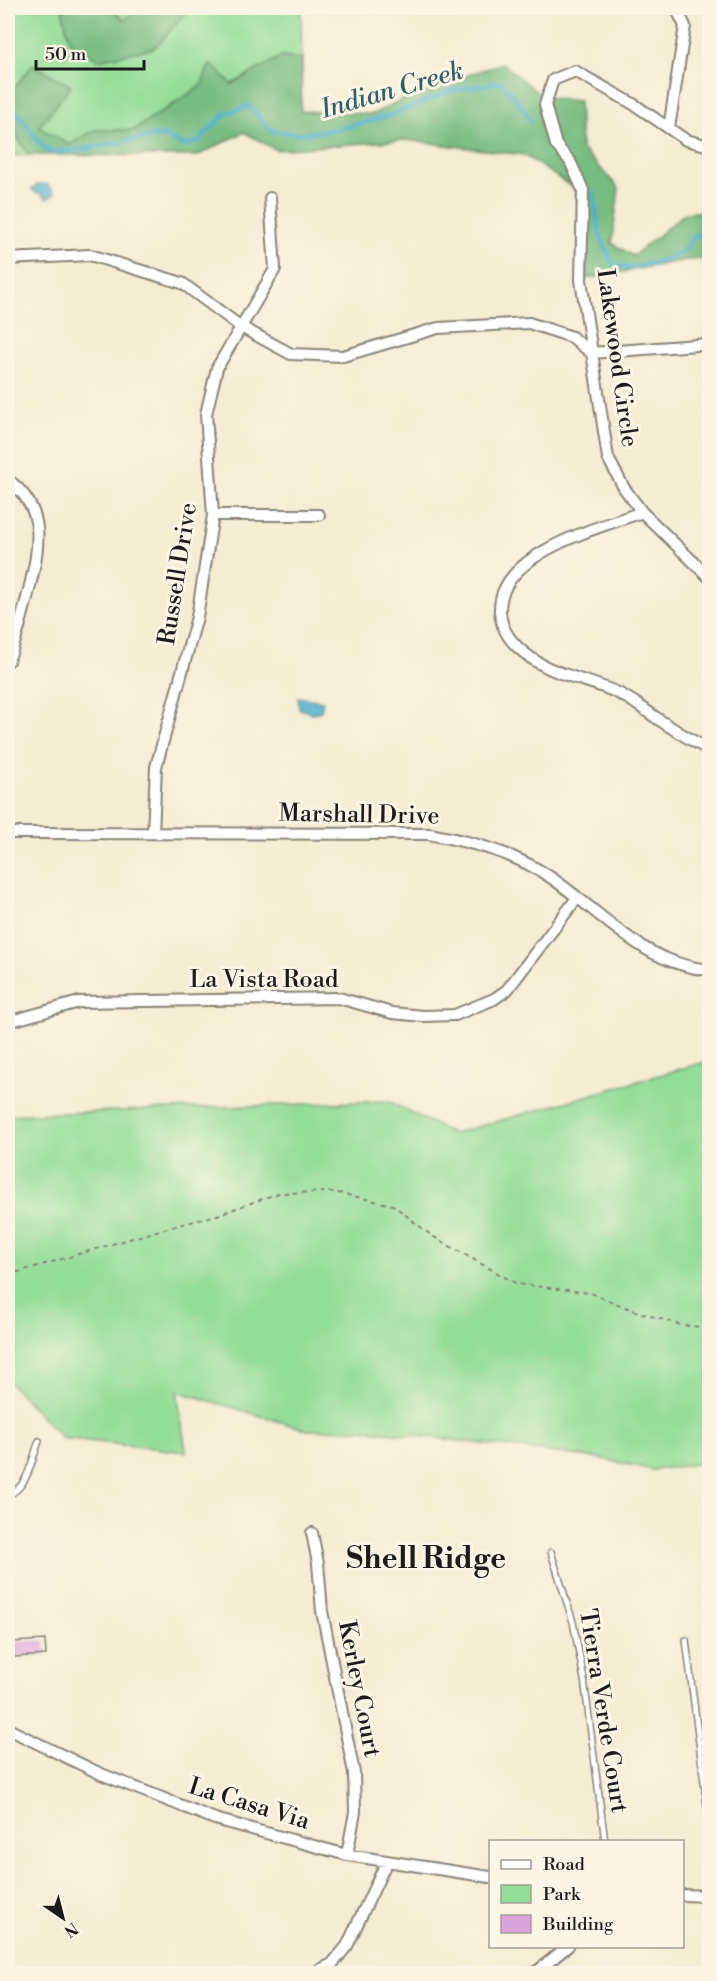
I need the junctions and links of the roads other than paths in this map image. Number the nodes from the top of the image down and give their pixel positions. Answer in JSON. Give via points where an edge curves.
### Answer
{"nodes":[{"id":1,"x":676,"y":8,"type":"edge"},
{"id":2,"x":669,"y":128,"type":"junction"},
{"id":3,"x":710,"y":146,"type":"edge"},
{"id":4,"x":270,"y":198,"type":"dead end"},
{"id":5,"x":8,"y":259,"type":"edge"},
{"id":6,"x":241,"y":327,"type":"junction"},
{"id":7,"x":710,"y":344,"type":"edge"},
{"id":8,"x":591,"y":353,"type":"junction"},
{"id":9,"x":8,"y":480,"type":"edge"},
{"id":10,"x":642,"y":512,"type":"junction"},
{"id":11,"x":213,"y":515,"type":"junction"},
{"id":12,"x":319,"y":515,"type":"dead end"},
{"id":13,"x":710,"y":578,"type":"edge"},
{"id":14,"x":8,"y":661,"type":"edge"},
{"id":15,"x":710,"y":750,"type":"edge"},
{"id":16,"x":8,"y":833,"type":"edge"},
{"id":17,"x":153,"y":833,"type":"junction"},
{"id":18,"x":577,"y":897,"type":"junction"},
{"id":19,"x":710,"y":970,"type":"edge"},
{"id":20,"x":8,"y":1022,"type":"edge"},
{"id":21,"x":39,"y":1441,"type":"dead end"},
{"id":22,"x":8,"y":1496,"type":"edge"},
{"id":23,"x":312,"y":1533,"type":"dead end"},
{"id":24,"x":551,"y":1552,"type":"dead end"},
{"id":25,"x":686,"y":1640,"type":"dead end"},
{"id":26,"x":8,"y":1729,"type":"edge"},
{"id":27,"x":710,"y":1829,"type":"edge"},
{"id":28,"x":605,"y":1840,"type":"edge"},
{"id":29,"x":347,"y":1855,"type":"junction"},
{"id":30,"x":387,"y":1861,"type":"junction"},
{"id":31,"x":489,"y":1877,"type":"edge"},
{"id":32,"x":684,"y":1895,"type":"edge"},
{"id":33,"x":710,"y":1896,"type":"edge"},
{"id":34,"x":567,"y":1948,"type":"edge"},
{"id":35,"x":311,"y":1974,"type":"edge"},
{"id":36,"x":534,"y":1974,"type":"edge"}],
"edges":[{"from":1,"to":2,"type":"street","via":[[686,26]]},
{"from":2,"to":3,"type":"street","name":"Lakewood Circle","via":[[686,140]]},
{"from":2,"to":8,"type":"street","name":"Lakewood Circle","via":[[575,71],[554,80],[545,105],[556,145],[570,161],[584,189],[581,280]]},
{"from":4,"to":6,"type":"street","name":"Russell Drive","via":[[275,269]]},
{"from":5,"to":6,"type":"street","via":[[90,255],[182,282]]},
{"from":6,"to":8,"type":"street","via":[[291,354],[343,356],[438,328],[529,323],[572,337]]},
{"from":6,"to":11,"type":"street","name":"Russell Drive","via":[[217,368],[206,414]]},
{"from":7,"to":8,"type":"street"},
{"from":8,"to":10,"type":"street","name":"Lakewood Circle","via":[[608,458]]},
{"from":9,"to":14,"type":"street","via":[[34,512],[38,539],[27,600]]},
{"from":10,"to":13,"type":"street","name":"Lakewood Circle"},
{"from":10,"to":15,"type":"street","via":[[558,543],[519,570],[501,597],[503,628],[515,646],[533,660],[622,695]]},
{"from":11,"to":12,"type":"street"},
{"from":11,"to":17,"type":"street","name":"Russell Drive","via":[[197,617],[156,767]]},
{"from":16,"to":17,"type":"street","name":"Marshall Drive"},
{"from":17,"to":18,"type":"street","name":"Marshall Drive","via":[[429,834],[525,862]]},
{"from":18,"to":19,"type":"street","name":"Marshall Drive","via":[[649,952],[675,963]]},
{"from":18,"to":20,"type":"street","name":"La Vista Road","via":[[507,990],[455,1016],[392,1013],[339,998],[79,1002]]},
{"from":21,"to":22,"type":"lane","via":[[24,1482]]},
{"from":23,"to":29,"type":"street","name":"Kerley Court","via":[[322,1611],[354,1773],[355,1812]]},
{"from":24,"to":28,"type":"lane","name":"Tierra Verde Court","via":[[573,1622],[584,1678]]},
{"from":25,"to":27,"type":"lane"},
{"from":26,"to":29,"type":"street","name":"La Casa Via","via":[[101,1774],[215,1819]]},
{"from":29,"to":30,"type":"street","name":"La Casa Via"},
{"from":30,"to":31,"type":"street","name":"La Casa Via"},
{"from":30,"to":35,"type":"street","via":[[347,1946],[332,1964]]},
{"from":32,"to":33,"type":"street"},
{"from":34,"to":36,"type":"street"}]}
